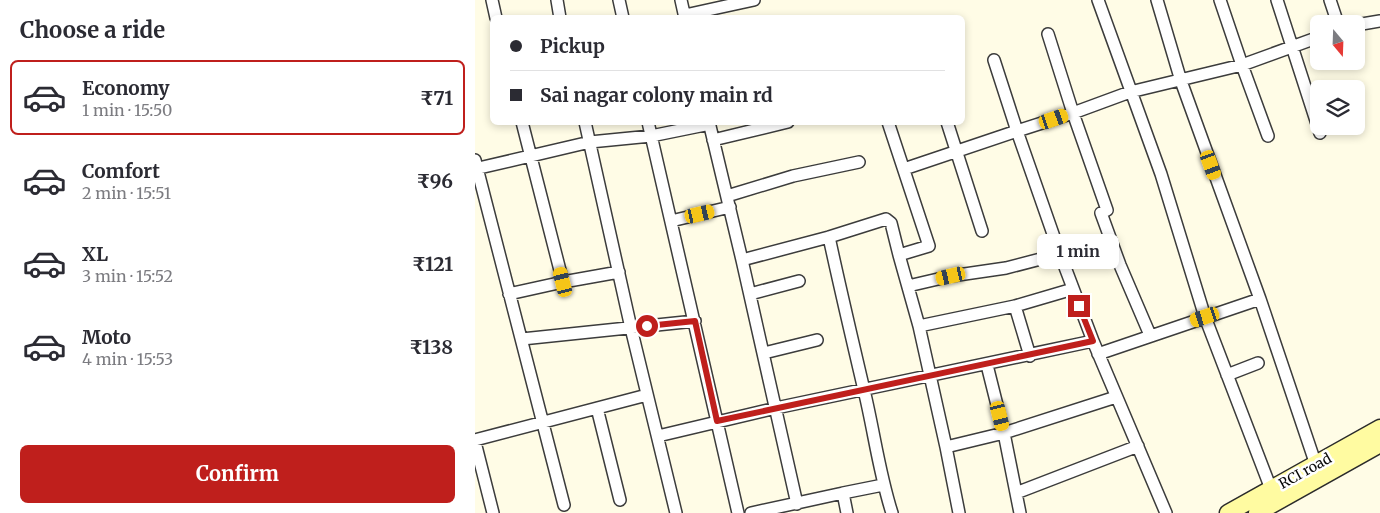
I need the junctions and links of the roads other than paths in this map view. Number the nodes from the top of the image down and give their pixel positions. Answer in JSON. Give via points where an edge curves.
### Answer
{"nodes":[{"id":1,"x":492,"y":0,"type":"edge"},
{"id":2,"x":557,"y":0,"type":"edge"},
{"id":3,"x":619,"y":0,"type":"edge"},
{"id":4,"x":681,"y":0,"type":"edge"},
{"id":5,"x":754,"y":0,"type":"edge"},
{"id":6,"x":1098,"y":0,"type":"edge"},
{"id":7,"x":1157,"y":0,"type":"edge"},
{"id":8,"x":1220,"y":0,"type":"edge"},
{"id":9,"x":1277,"y":0,"type":"edge"},
{"id":10,"x":1330,"y":0,"type":"edge"},
{"id":11,"x":735,"y":2,"type":"edge"},
{"id":12,"x":495,"y":15,"type":"edge"},
{"id":13,"x":560,"y":15,"type":"edge"},
{"id":14,"x":622,"y":15,"type":"edge"},
{"id":15,"x":685,"y":15,"type":"edge"},
{"id":16,"x":689,"y":15,"type":"edge"},
{"id":17,"x":1334,"y":15,"type":"edge"},
{"id":18,"x":1380,"y":21,"type":"edge"},
{"id":19,"x":1365,"y":23,"type":"edge"},
{"id":20,"x":1048,"y":34,"type":"dead end"},
{"id":21,"x":1310,"y":41,"type":"edge"},
{"id":22,"x":1292,"y":47,"type":"junction"},
{"id":23,"x":994,"y":60,"type":"dead end"},
{"id":24,"x":1242,"y":65,"type":"junction"},
{"id":25,"x":1181,"y":80,"type":"junction"},
{"id":26,"x":1130,"y":92,"type":"junction"},
{"id":27,"x":1310,"y":102,"type":"edge"},
{"id":28,"x":1073,"y":113,"type":"junction"},
{"id":29,"x":523,"y":125,"type":"edge"},
{"id":30,"x":586,"y":125,"type":"edge"},
{"id":31,"x":649,"y":125,"type":"edge"},
{"id":32,"x":700,"y":125,"type":"edge"},
{"id":33,"x":709,"y":125,"type":"edge"},
{"id":34,"x":776,"y":125,"type":"edge"},
{"id":35,"x":889,"y":125,"type":"edge"},
{"id":36,"x":948,"y":125,"type":"edge"},
{"id":37,"x":1017,"y":131,"type":"junction"},
{"id":38,"x":651,"y":136,"type":"junction"},
{"id":39,"x":1268,"y":136,"type":"dead end"},
{"id":40,"x":713,"y":140,"type":"junction"},
{"id":41,"x":590,"y":142,"type":"junction"},
{"id":42,"x":958,"y":152,"type":"junction"},
{"id":43,"x":531,"y":155,"type":"junction"},
{"id":44,"x":859,"y":162,"type":"dead end"},
{"id":45,"x":476,"y":166,"type":"edge"},
{"id":46,"x":904,"y":169,"type":"junction"},
{"id":47,"x":729,"y":201,"type":"junction"},
{"id":48,"x":671,"y":221,"type":"junction"},
{"id":49,"x":982,"y":231,"type":"dead end"},
{"id":50,"x":829,"y":237,"type":"junction"},
{"id":51,"x":1059,"y":254,"type":"junction"},
{"id":52,"x":899,"y":255,"type":"junction"},
{"id":53,"x":742,"y":260,"type":"junction"},
{"id":54,"x":619,"y":272,"type":"junction"},
{"id":55,"x":799,"y":281,"type":"dead end"},
{"id":56,"x":563,"y":282,"type":"junction"},
{"id":57,"x":908,"y":286,"type":"junction"},
{"id":58,"x":1073,"y":289,"type":"junction"},
{"id":59,"x":509,"y":294,"type":"junction"},
{"id":60,"x":750,"y":294,"type":"junction"},
{"id":61,"x":1260,"y":299,"type":"junction"},
{"id":62,"x":1015,"y":306,"type":"junction"},
{"id":63,"x":1205,"y":317,"type":"junction"},
{"id":64,"x":695,"y":321,"type":"junction"},
{"id":65,"x":919,"y":326,"type":"junction"},
{"id":66,"x":631,"y":328,"type":"junction"},
{"id":67,"x":1150,"y":335,"type":"junction"},
{"id":68,"x":522,"y":338,"type":"junction"},
{"id":69,"x":817,"y":340,"type":"dead end"},
{"id":70,"x":1093,"y":341,"type":"junction"},
{"id":71,"x":764,"y":353,"type":"junction"},
{"id":72,"x":1098,"y":354,"type":"junction"},
{"id":73,"x":1030,"y":356,"type":"junction"},
{"id":74,"x":1258,"y":363,"type":"dead end"},
{"id":75,"x":987,"y":365,"type":"junction"},
{"id":76,"x":1227,"y":375,"type":"junction"},
{"id":77,"x":932,"y":377,"type":"junction"},
{"id":78,"x":865,"y":391,"type":"junction"},
{"id":79,"x":647,"y":395,"type":"junction"},
{"id":80,"x":1116,"y":396,"type":"junction"},
{"id":81,"x":597,"y":408,"type":"junction"},
{"id":82,"x":776,"y":408,"type":"junction"},
{"id":83,"x":717,"y":421,"type":"junction"},
{"id":84,"x":542,"y":423,"type":"junction"},
{"id":85,"x":1380,"y":428,"type":"edge"},
{"id":86,"x":1004,"y":433,"type":"junction"},
{"id":87,"x":658,"y":436,"type":"junction"},
{"id":88,"x":475,"y":441,"type":"edge"},
{"id":89,"x":1380,"y":444,"type":"edge"},
{"id":90,"x":1138,"y":446,"type":"junction"},
{"id":91,"x":946,"y":447,"type":"junction"},
{"id":92,"x":1357,"y":449,"type":"junction"},
{"id":93,"x":1316,"y":465,"type":"junction"},
{"id":94,"x":883,"y":485,"type":"junction"},
{"id":95,"x":1271,"y":489,"type":"junction"},
{"id":96,"x":843,"y":493,"type":"junction"},
{"id":97,"x":1016,"y":493,"type":"junction"},
{"id":98,"x":620,"y":500,"type":"dead end"},
{"id":99,"x":797,"y":504,"type":"junction"},
{"id":100,"x":564,"y":505,"type":"dead end"},
{"id":101,"x":493,"y":513,"type":"edge"},
{"id":102,"x":676,"y":513,"type":"edge"},
{"id":103,"x":738,"y":513,"type":"edge"},
{"id":104,"x":751,"y":513,"type":"edge"},
{"id":105,"x":847,"y":513,"type":"edge"},
{"id":106,"x":892,"y":513,"type":"edge"},
{"id":107,"x":959,"y":513,"type":"edge"},
{"id":108,"x":1020,"y":513,"type":"edge"},
{"id":109,"x":1166,"y":513,"type":"edge"},
{"id":110,"x":1228,"y":513,"type":"edge"},
{"id":111,"x":1257,"y":513,"type":"edge"}],
"edges":[{"from":1,"to":12,"type":"street"},
{"from":2,"to":13,"type":"street"},
{"from":3,"to":14,"type":"street"},
{"from":4,"to":15,"type":"street"},
{"from":5,"to":11,"type":"street"},
{"from":6,"to":26,"type":"street"},
{"from":7,"to":25,"type":"street"},
{"from":8,"to":24,"type":"street"},
{"from":9,"to":22,"type":"street"},
{"from":10,"to":17,"type":"street"},
{"from":11,"to":16,"type":"street"},
{"from":18,"to":19,"type":"street"},
{"from":20,"to":28,"type":"street"},
{"from":21,"to":22,"type":"street"},
{"from":22,"to":24,"type":"street"},
{"from":22,"to":27,"type":"street"},
{"from":23,"to":37,"type":"street"},
{"from":24,"to":25,"type":"street"},
{"from":24,"to":39,"type":"street"},
{"from":25,"to":26,"type":"street"},
{"from":25,"to":61,"type":"street"},
{"from":26,"to":28,"type":"street"},
{"from":26,"to":63,"type":"street","via":[[1161,174]]},
{"from":28,"to":37,"type":"street"},
{"from":28,"to":67,"type":"street","via":[[1107,210],[1101,213]]},
{"from":29,"to":43,"type":"street"},
{"from":30,"to":41,"type":"street"},
{"from":31,"to":38,"type":"street"},
{"from":32,"to":38,"type":"street"},
{"from":33,"to":40,"type":"street"},
{"from":34,"to":40,"type":"street"},
{"from":35,"to":46,"type":"street"},
{"from":36,"to":42,"type":"street"},
{"from":37,"to":42,"type":"street"},
{"from":37,"to":51,"type":"street"},
{"from":38,"to":41,"type":"street"},
{"from":38,"to":48,"type":"street"},
{"from":40,"to":47,"type":"street"},
{"from":41,"to":43,"type":"street"},
{"from":41,"to":54,"type":"street"},
{"from":42,"to":46,"type":"street"},
{"from":42,"to":49,"type":"street"},
{"from":43,"to":45,"type":"street"},
{"from":43,"to":56,"type":"street"},
{"from":44,"to":47,"type":"street","via":[[793,176]]},
{"from":45,"to":59,"type":"street"},
{"from":46,"to":52,"type":"street","via":[[929,246]]},
{"from":47,"to":48,"type":"street"},
{"from":47,"to":53,"type":"street"},
{"from":48,"to":64,"type":"street"},
{"from":50,"to":52,"type":"street","via":[[889,220]]},
{"from":50,"to":53,"type":"street"},
{"from":50,"to":78,"type":"street"},
{"from":51,"to":57,"type":"street","via":[[1006,268]]},
{"from":51,"to":58,"type":"street"},
{"from":52,"to":57,"type":"street"},
{"from":53,"to":60,"type":"street"},
{"from":54,"to":56,"type":"street"},
{"from":54,"to":66,"type":"street"},
{"from":55,"to":60,"type":"street"},
{"from":56,"to":59,"type":"street"},
{"from":57,"to":65,"type":"street"},
{"from":58,"to":62,"type":"street"},
{"from":58,"to":70,"type":"street"},
{"from":59,"to":68,"type":"street"},
{"from":60,"to":71,"type":"street"},
{"from":61,"to":63,"type":"street"},
{"from":61,"to":93,"type":"street"},
{"from":62,"to":65,"type":"street"},
{"from":62,"to":73,"type":"street"},
{"from":63,"to":67,"type":"street"},
{"from":63,"to":76,"type":"street"},
{"from":64,"to":66,"type":"street"},
{"from":64,"to":83,"type":"street"},
{"from":65,"to":77,"type":"street"},
{"from":66,"to":68,"type":"street"},
{"from":66,"to":79,"type":"street"},
{"from":67,"to":72,"type":"street"},
{"from":68,"to":84,"type":"street"},
{"from":69,"to":71,"type":"street"},
{"from":70,"to":72,"type":"street"},
{"from":70,"to":73,"type":"street"},
{"from":71,"to":82,"type":"street"},
{"from":72,"to":80,"type":"street"},
{"from":73,"to":75,"type":"street"},
{"from":74,"to":76,"type":"street"},
{"from":75,"to":77,"type":"street"},
{"from":75,"to":86,"type":"street"},
{"from":76,"to":95,"type":"street"},
{"from":77,"to":78,"type":"street"},
{"from":77,"to":91,"type":"street"},
{"from":78,"to":82,"type":"street"},
{"from":78,"to":94,"type":"street"},
{"from":79,"to":81,"type":"street"},
{"from":79,"to":87,"type":"street"},
{"from":80,"to":86,"type":"street"},
{"from":80,"to":90,"type":"street"},
{"from":81,"to":84,"type":"street"},
{"from":81,"to":98,"type":"street"},
{"from":82,"to":83,"type":"street"},
{"from":82,"to":99,"type":"street"},
{"from":83,"to":87,"type":"street"},
{"from":83,"to":103,"type":"street"},
{"from":84,"to":88,"type":"street"},
{"from":84,"to":100,"type":"street"},
{"from":85,"to":92,"type":"main road","name":"RCI road"},
{"from":86,"to":91,"type":"street"},
{"from":86,"to":97,"type":"street"},
{"from":87,"to":102,"type":"street"},
{"from":88,"to":101,"type":"street"},
{"from":89,"to":92,"type":"main road","name":"RCI road"},
{"from":90,"to":97,"type":"street"},
{"from":90,"to":109,"type":"street"},
{"from":91,"to":107,"type":"street"},
{"from":92,"to":93,"type":"main road","name":"RCI road"},
{"from":92,"to":111,"type":"main road","name":"RCI road"},
{"from":93,"to":95,"type":"main road","name":"RCI road"},
{"from":94,"to":96,"type":"street"},
{"from":94,"to":106,"type":"street"},
{"from":95,"to":110,"type":"main road","name":"RCI road"},
{"from":96,"to":99,"type":"street"},
{"from":96,"to":105,"type":"street"},
{"from":97,"to":108,"type":"street"},
{"from":99,"to":104,"type":"street"}]}
